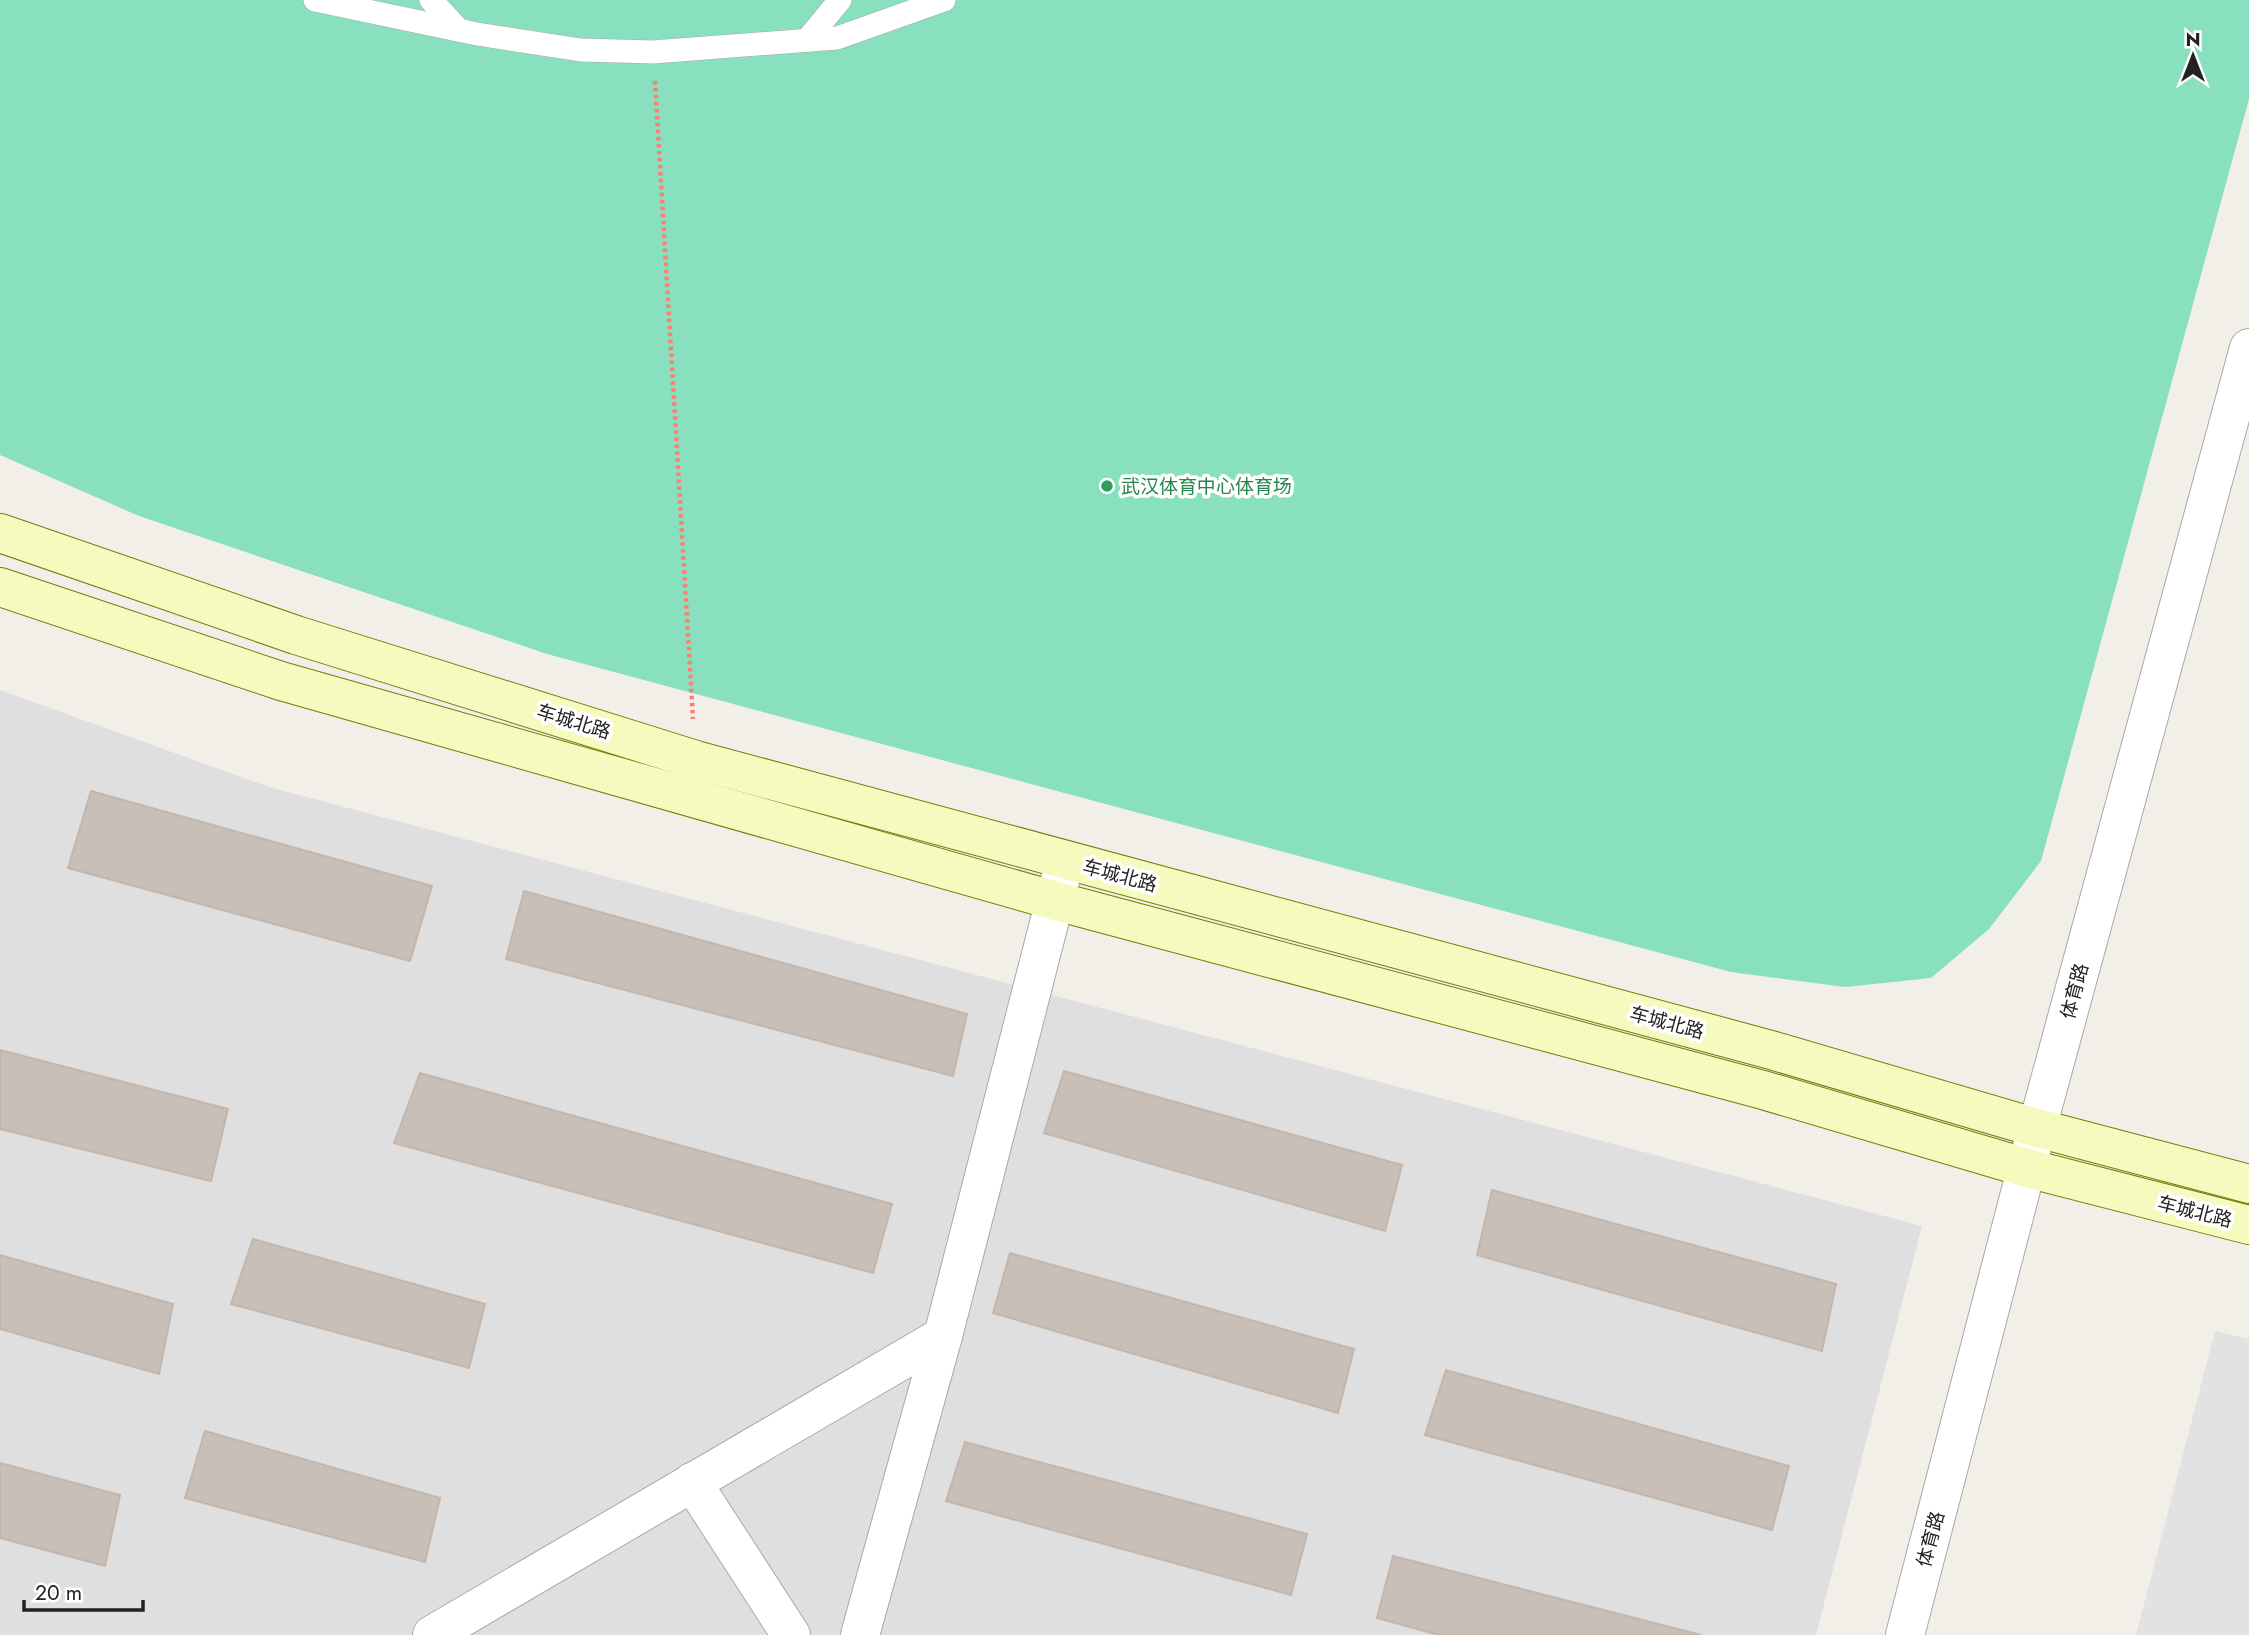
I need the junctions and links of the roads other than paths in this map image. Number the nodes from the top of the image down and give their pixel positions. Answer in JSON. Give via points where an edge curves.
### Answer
{"nodes":[{"id":1,"x":315,"y":0,"type":"edge"},
{"id":2,"x":432,"y":0,"type":"edge"},
{"id":3,"x":840,"y":0,"type":"edge"},
{"id":4,"x":944,"y":0,"type":"edge"},
{"id":5,"x":459,"y":30,"type":"junction"},
{"id":6,"x":807,"y":40,"type":"junction"},
{"id":7,"x":2249,"y":348,"type":"edge"},
{"id":8,"x":0,"y":533,"type":"edge"},
{"id":9,"x":0,"y":587,"type":"edge"},
{"id":10,"x":1065,"y":861,"type":"junction"},
{"id":11,"x":1056,"y":901,"type":"junction"},
{"id":12,"x":2037,"y":1128,"type":"junction"},
{"id":13,"x":2027,"y":1168,"type":"junction"},
{"id":14,"x":2249,"y":1184,"type":"edge"},
{"id":15,"x":2249,"y":1225,"type":"edge"},
{"id":16,"x":943,"y":1336,"type":"junction"},
{"id":17,"x":692,"y":1482,"type":"junction"},
{"id":18,"x":432,"y":1635,"type":"edge"},
{"id":19,"x":791,"y":1635,"type":"edge"},
{"id":20,"x":860,"y":1635,"type":"edge"},
{"id":21,"x":1905,"y":1635,"type":"edge"}],
"edges":[{"from":1,"to":5,"type":"lane"},
{"from":2,"to":5,"type":"lane"},
{"from":3,"to":6,"type":"lane"},
{"from":4,"to":6,"type":"lane","via":[[837,38]]},
{"from":5,"to":6,"type":"lane","via":[[581,50],[653,52]]},
{"from":7,"to":12,"type":"street","name":"体育路"},
{"from":8,"to":10,"type":"main road","name":"车城北路","via":[[296,635],[696,760]]},
{"from":9,"to":11,"type":"main road","name":"车城北路","via":[[281,681]]},
{"from":10,"to":11,"type":"street"},
{"from":10,"to":12,"type":"main road","name":"车城北路","via":[[1771,1050]]},
{"from":11,"to":13,"type":"main road","name":"车城北路","via":[[1723,1079]]},
{"from":11,"to":16,"type":"street"},
{"from":12,"to":13,"type":"street","name":"体育路"},
{"from":12,"to":14,"type":"main road","name":"车城北路"},
{"from":13,"to":15,"type":"main road","name":"车城北路"},
{"from":13,"to":21,"type":"street","name":"体育路"},
{"from":16,"to":17,"type":"street"},
{"from":16,"to":20,"type":"street"},
{"from":17,"to":18,"type":"street"},
{"from":17,"to":19,"type":"street"}]}
